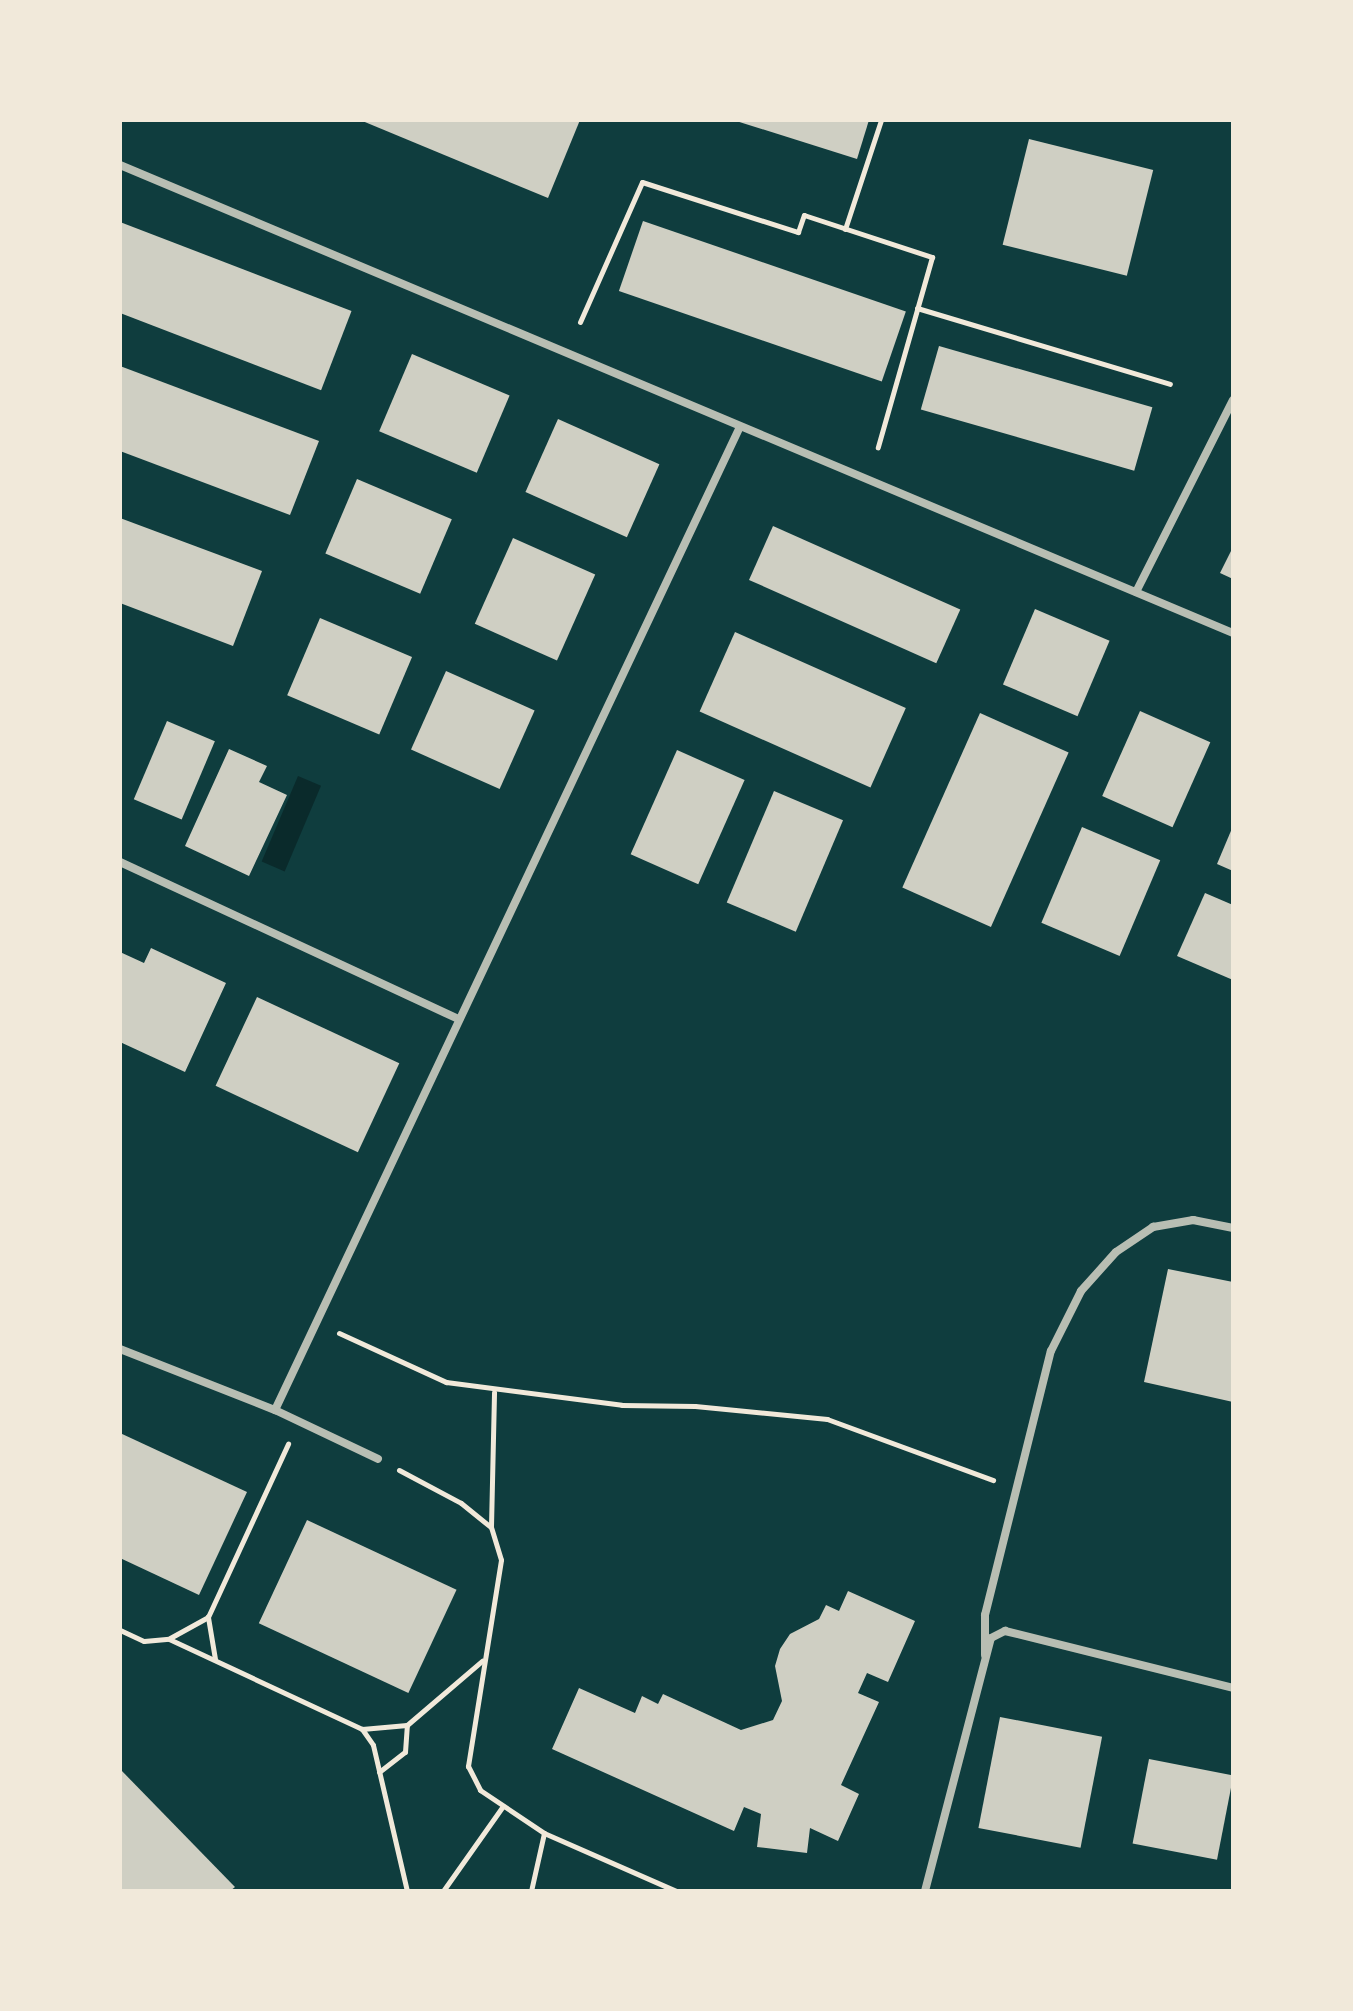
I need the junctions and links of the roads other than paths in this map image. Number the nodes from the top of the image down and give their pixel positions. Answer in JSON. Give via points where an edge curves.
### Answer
{"nodes":[{"id":1,"x":120,"y":165,"type":"edge"},
{"id":2,"x":1233,"y":400,"type":"edge"},
{"id":3,"x":739,"y":429,"type":"junction"},
{"id":4,"x":1136,"y":592,"type":"junction"},
{"id":5,"x":1233,"y":633,"type":"edge"},
{"id":6,"x":120,"y":862,"type":"edge"},
{"id":7,"x":459,"y":1019,"type":"junction"},
{"id":8,"x":1233,"y":1228,"type":"edge"},
{"id":9,"x":120,"y":1349,"type":"edge"},
{"id":10,"x":275,"y":1410,"type":"junction"},
{"id":11,"x":378,"y":1459,"type":"road end"},
{"id":12,"x":985,"y":1655,"type":"junction"},
{"id":13,"x":1233,"y":1688,"type":"edge"},
{"id":14,"x":925,"y":1891,"type":"edge"}],
"edges":[{"from":1,"to":3,"type":"street"},
{"from":2,"to":4,"type":"street"},
{"from":3,"to":4,"type":"street"},
{"from":3,"to":7,"type":"street"},
{"from":4,"to":5,"type":"street"},
{"from":6,"to":7,"type":"street"},
{"from":7,"to":10,"type":"street"},
{"from":8,"to":12,"type":"street","via":[[1193,1220],[1153,1227],[1116,1252],[1081,1291],[1051,1351],[985,1615]]},
{"from":9,"to":10,"type":"street"},
{"from":10,"to":11,"type":"street"},
{"from":12,"to":13,"type":"street","via":[[991,1638],[1005,1631]]},
{"from":12,"to":14,"type":"street"}]}
